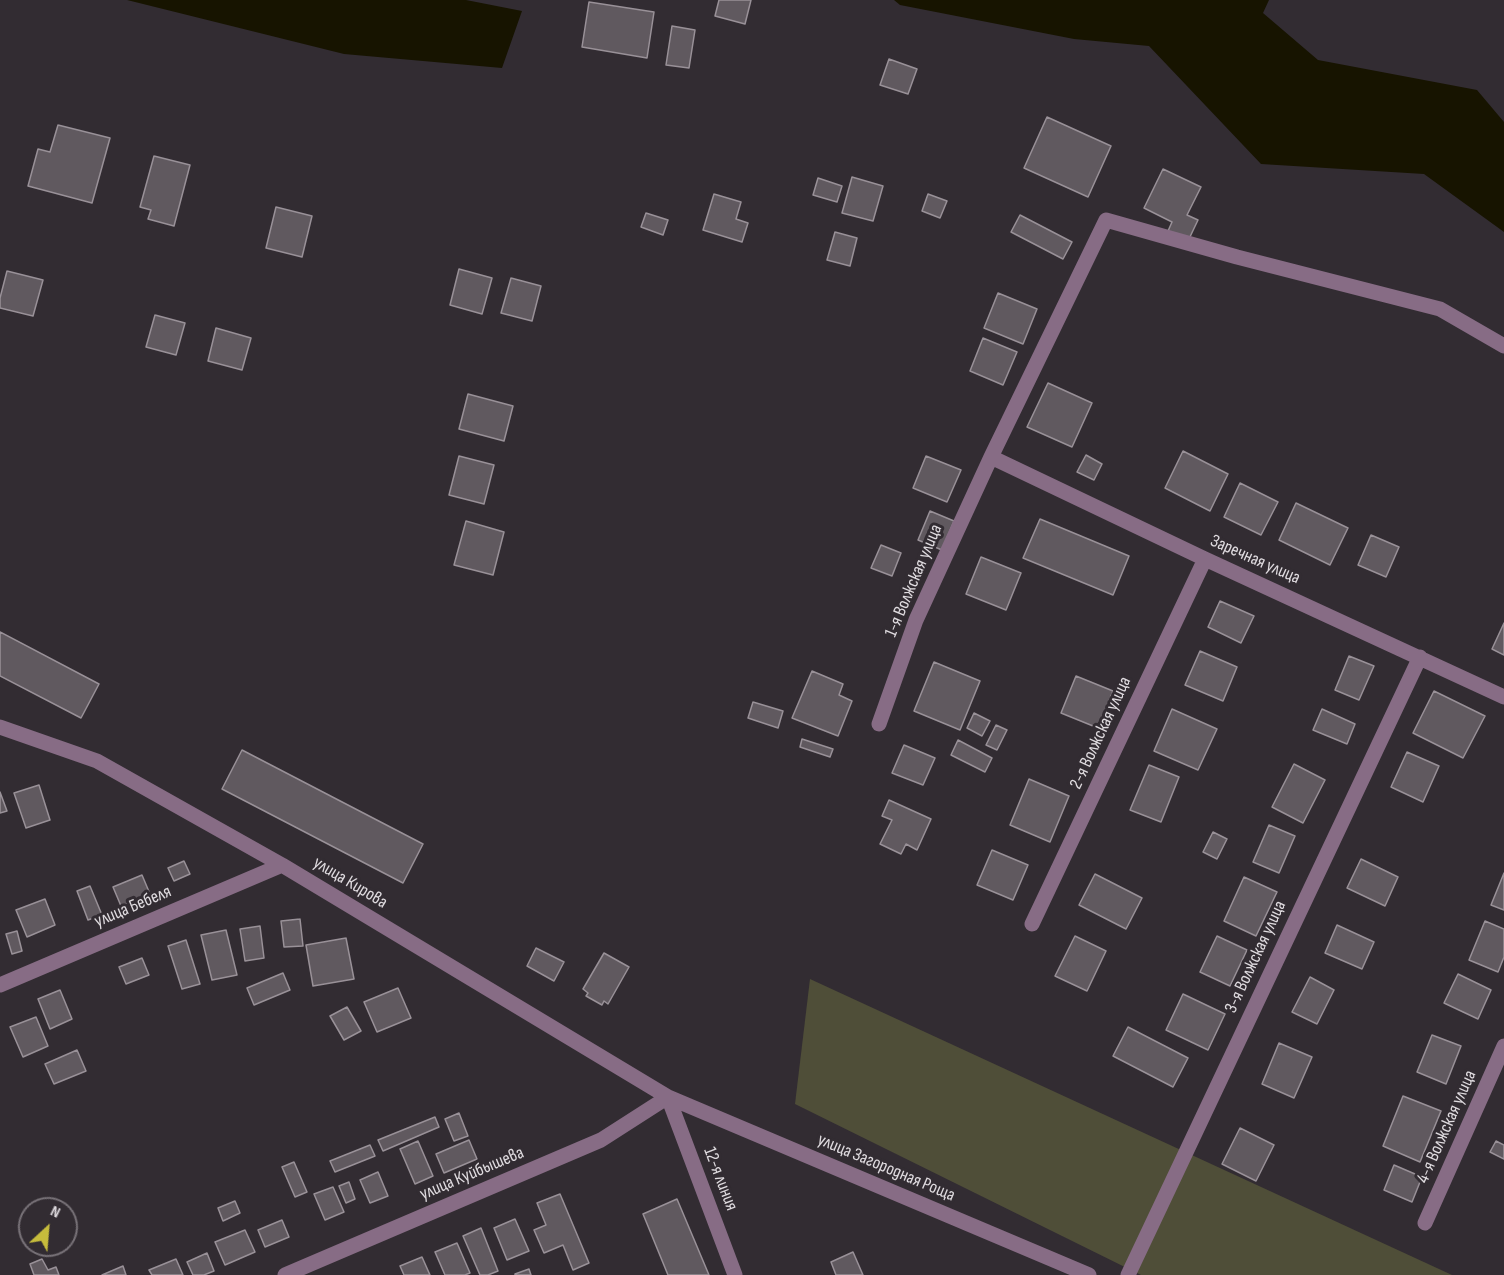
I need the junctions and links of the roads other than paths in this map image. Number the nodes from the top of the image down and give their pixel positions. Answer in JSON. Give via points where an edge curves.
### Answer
{"nodes":[{"id":1,"x":1504,"y":346,"type":"edge"},
{"id":2,"x":991,"y":457,"type":"junction"},
{"id":3,"x":1205,"y":559,"type":"junction"},
{"id":4,"x":1420,"y":657,"type":"junction"},
{"id":5,"x":1504,"y":697,"type":"edge"},
{"id":6,"x":879,"y":724,"type":"dead end"},
{"id":7,"x":0,"y":727,"type":"edge"},
{"id":8,"x":282,"y":865,"type":"junction"},
{"id":9,"x":1032,"y":924,"type":"dead end"},
{"id":10,"x":0,"y":985,"type":"edge"},
{"id":11,"x":1504,"y":1046,"type":"edge"},
{"id":12,"x":668,"y":1097,"type":"junction"},
{"id":13,"x":1425,"y":1223,"type":"dead end"},
{"id":14,"x":285,"y":1275,"type":"edge"},
{"id":15,"x":735,"y":1275,"type":"edge"},
{"id":16,"x":1089,"y":1275,"type":"edge"},
{"id":17,"x":1128,"y":1275,"type":"edge"}],
"edges":[{"from":1,"to":2,"type":"street","name":"1-я Волжская улица","via":[[1440,309],[1106,220]]},
{"from":2,"to":3,"type":"street","name":"Заречная улица"},
{"from":2,"to":6,"type":"street","name":"1-я Волжская улица","via":[[916,620]]},
{"from":3,"to":4,"type":"street","name":"Заречная улица"},
{"from":3,"to":9,"type":"street","name":"2-я Волжская улица"},
{"from":4,"to":5,"type":"street","name":"Заречная улица"},
{"from":4,"to":17,"type":"street","name":"3-я Волжская улица"},
{"from":7,"to":8,"type":"street","name":"улица Кирова","via":[[97,761]]},
{"from":8,"to":10,"type":"street","name":"улица Бебеля"},
{"from":8,"to":12,"type":"street","name":"улица Кирова"},
{"from":11,"to":13,"type":"street","name":"4-я Волжская улица"},
{"from":12,"to":14,"type":"street","name":"улица Куйбышева","via":[[602,1140]]},
{"from":12,"to":15,"type":"street","name":"12-я линия"},
{"from":12,"to":16,"type":"street","name":"улица Загородная Роща"}]}
